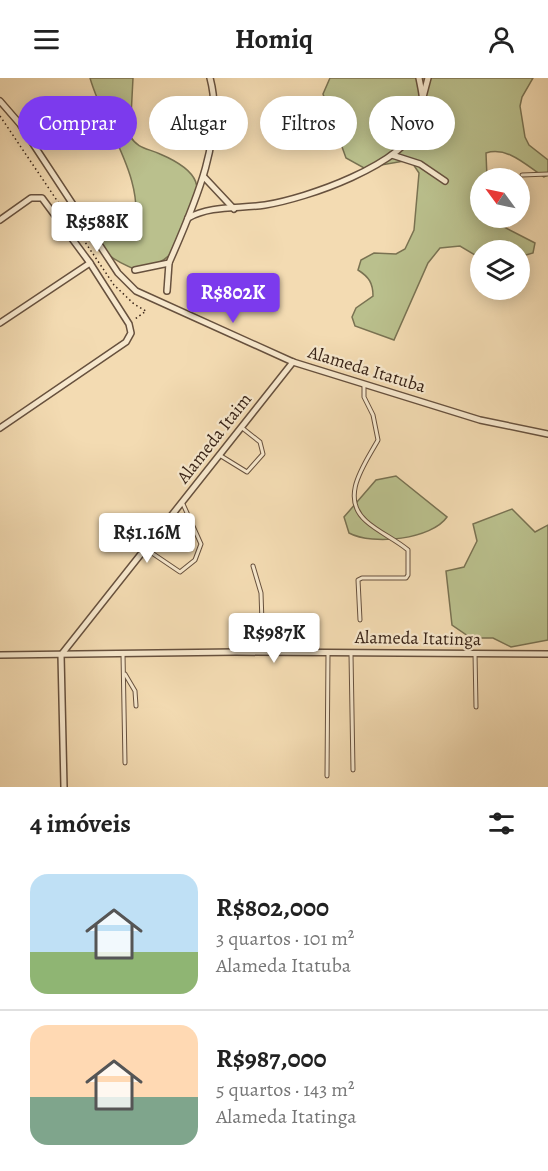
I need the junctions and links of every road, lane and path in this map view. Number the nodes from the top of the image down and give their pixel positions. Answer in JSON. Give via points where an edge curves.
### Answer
{"nodes":[{"id":1,"x":419,"y":78,"type":"edge"},
{"id":2,"x":428,"y":78,"type":"edge"},
{"id":3,"x":212,"y":80,"type":"edge"},
{"id":4,"x":422,"y":96,"type":"edge"},
{"id":5,"x":424,"y":96,"type":"edge"},
{"id":6,"x":0,"y":101,"type":"edge"},
{"id":7,"x":0,"y":116,"type":"edge"},
{"id":8,"x":398,"y":150,"type":"edge"},
{"id":9,"x":392,"y":156,"type":"junction"},
{"id":10,"x":548,"y":174,"type":"edge"},
{"id":11,"x":530,"y":175,"type":"edge"},
{"id":12,"x":204,"y":177,"type":"junction"},
{"id":13,"x":446,"y":181,"type":"dead end"},
{"id":14,"x":234,"y":209,"type":"junction"},
{"id":15,"x":188,"y":218,"type":"junction"},
{"id":16,"x":0,"y":220,"type":"edge"},
{"id":17,"x":90,"y":263,"type":"junction"},
{"id":18,"x":169,"y":263,"type":"junction"},
{"id":19,"x":135,"y":270,"type":"dead end"},
{"id":20,"x":167,"y":291,"type":"dead end"},
{"id":21,"x":0,"y":323,"type":"edge"},
{"id":22,"x":129,"y":324,"type":"junction"},
{"id":23,"x":293,"y":362,"type":"junction"},
{"id":24,"x":364,"y":384,"type":"junction"},
{"id":25,"x":241,"y":427,"type":"junction"},
{"id":26,"x":0,"y":428,"type":"edge"},
{"id":27,"x":548,"y":434,"type":"edge"},
{"id":28,"x":219,"y":455,"type":"junction"},
{"id":29,"x":182,"y":502,"type":"junction"},
{"id":30,"x":145,"y":548,"type":"junction"},
{"id":31,"x":253,"y":566,"type":"dead end"},
{"id":32,"x":360,"y":621,"type":"dead end"},
{"id":33,"x":263,"y":652,"type":"junction"},
{"id":34,"x":328,"y":652,"type":"junction"},
{"id":35,"x":351,"y":652,"type":"junction"},
{"id":36,"x":123,"y":654,"type":"junction"},
{"id":37,"x":475,"y":654,"type":"junction"},
{"id":38,"x":548,"y":654,"type":"edge"},
{"id":39,"x":0,"y":655,"type":"edge"},
{"id":40,"x":62,"y":655,"type":"junction"},
{"id":41,"x":124,"y":673,"type":"junction"},
{"id":42,"x":136,"y":706,"type":"dead end"},
{"id":43,"x":476,"y":707,"type":"dead end"},
{"id":44,"x":125,"y":763,"type":"dead end"},
{"id":45,"x":353,"y":770,"type":"dead end"},
{"id":46,"x":327,"y":776,"type":"dead end"},
{"id":47,"x":64,"y":787,"type":"edge"}],
"edges":[{"from":1,"to":4,"type":"street"},
{"from":2,"to":5,"type":"street"},
{"from":3,"to":12,"type":"street","via":[[212,121]]},
{"from":6,"to":23,"type":"street","name":"Alameda Itatuba","via":[[20,124],[126,283],[165,306]]},
{"from":7,"to":22,"type":"path","via":[[114,285],[146,311]]},
{"from":8,"to":9,"type":"street"},
{"from":9,"to":13,"type":"street","via":[[420,164]]},
{"from":9,"to":14,"type":"street","via":[[303,196]]},
{"from":10,"to":11,"type":"lane"},
{"from":12,"to":14,"type":"street"},
{"from":12,"to":15,"type":"street"},
{"from":14,"to":15,"type":"street","via":[[204,211]]},
{"from":15,"to":18,"type":"street"},
{"from":16,"to":17,"type":"street","via":[[32,198],[42,198]]},
{"from":17,"to":21,"type":"street"},
{"from":17,"to":22,"type":"street"},
{"from":18,"to":19,"type":"street"},
{"from":18,"to":20,"type":"street"},
{"from":22,"to":26,"type":"street","via":[[131,333],[126,342]]},
{"from":23,"to":24,"type":"street","name":"Alameda Itatuba"},
{"from":23,"to":25,"type":"street","name":"Alameda Itaim"},
{"from":24,"to":27,"type":"street","name":"Alameda Itatuba","via":[[480,420]]},
{"from":24,"to":32,"type":"lane","via":[[364,397],[378,440],[359,474],[354,500],[357,512],[366,521],[408,550],[408,575],[358,580]]},
{"from":25,"to":28,"type":"street","name":"Alameda Itaim"},
{"from":25,"to":28,"type":"lane","via":[[260,442],[263,454],[247,472]]},
{"from":28,"to":29,"type":"street","name":"Alameda Itaim"},
{"from":29,"to":30,"type":"street","name":"Alameda Itaim"},
{"from":29,"to":30,"type":"lane","via":[[201,544],[195,560],[180,572]]},
{"from":30,"to":40,"type":"street","name":"Alameda Itaim"},
{"from":31,"to":33,"type":"lane","via":[[261,593]]},
{"from":33,"to":34,"type":"street","name":"Alameda Itatinga"},
{"from":33,"to":36,"type":"street","name":"Alameda Itatinga"},
{"from":34,"to":35,"type":"street","name":"Alameda Itatinga"},
{"from":34,"to":46,"type":"lane"},
{"from":35,"to":37,"type":"street","name":"Alameda Itatinga"},
{"from":35,"to":45,"type":"lane"},
{"from":36,"to":40,"type":"street","name":"Alameda Itatinga"},
{"from":36,"to":41,"type":"lane"},
{"from":37,"to":38,"type":"street","name":"Alameda Itatinga"},
{"from":37,"to":43,"type":"lane"},
{"from":39,"to":40,"type":"street","name":"Alameda Itatinga"},
{"from":40,"to":47,"type":"street"},
{"from":41,"to":42,"type":"lane","via":[[135,691]]},
{"from":41,"to":44,"type":"lane"}]}
